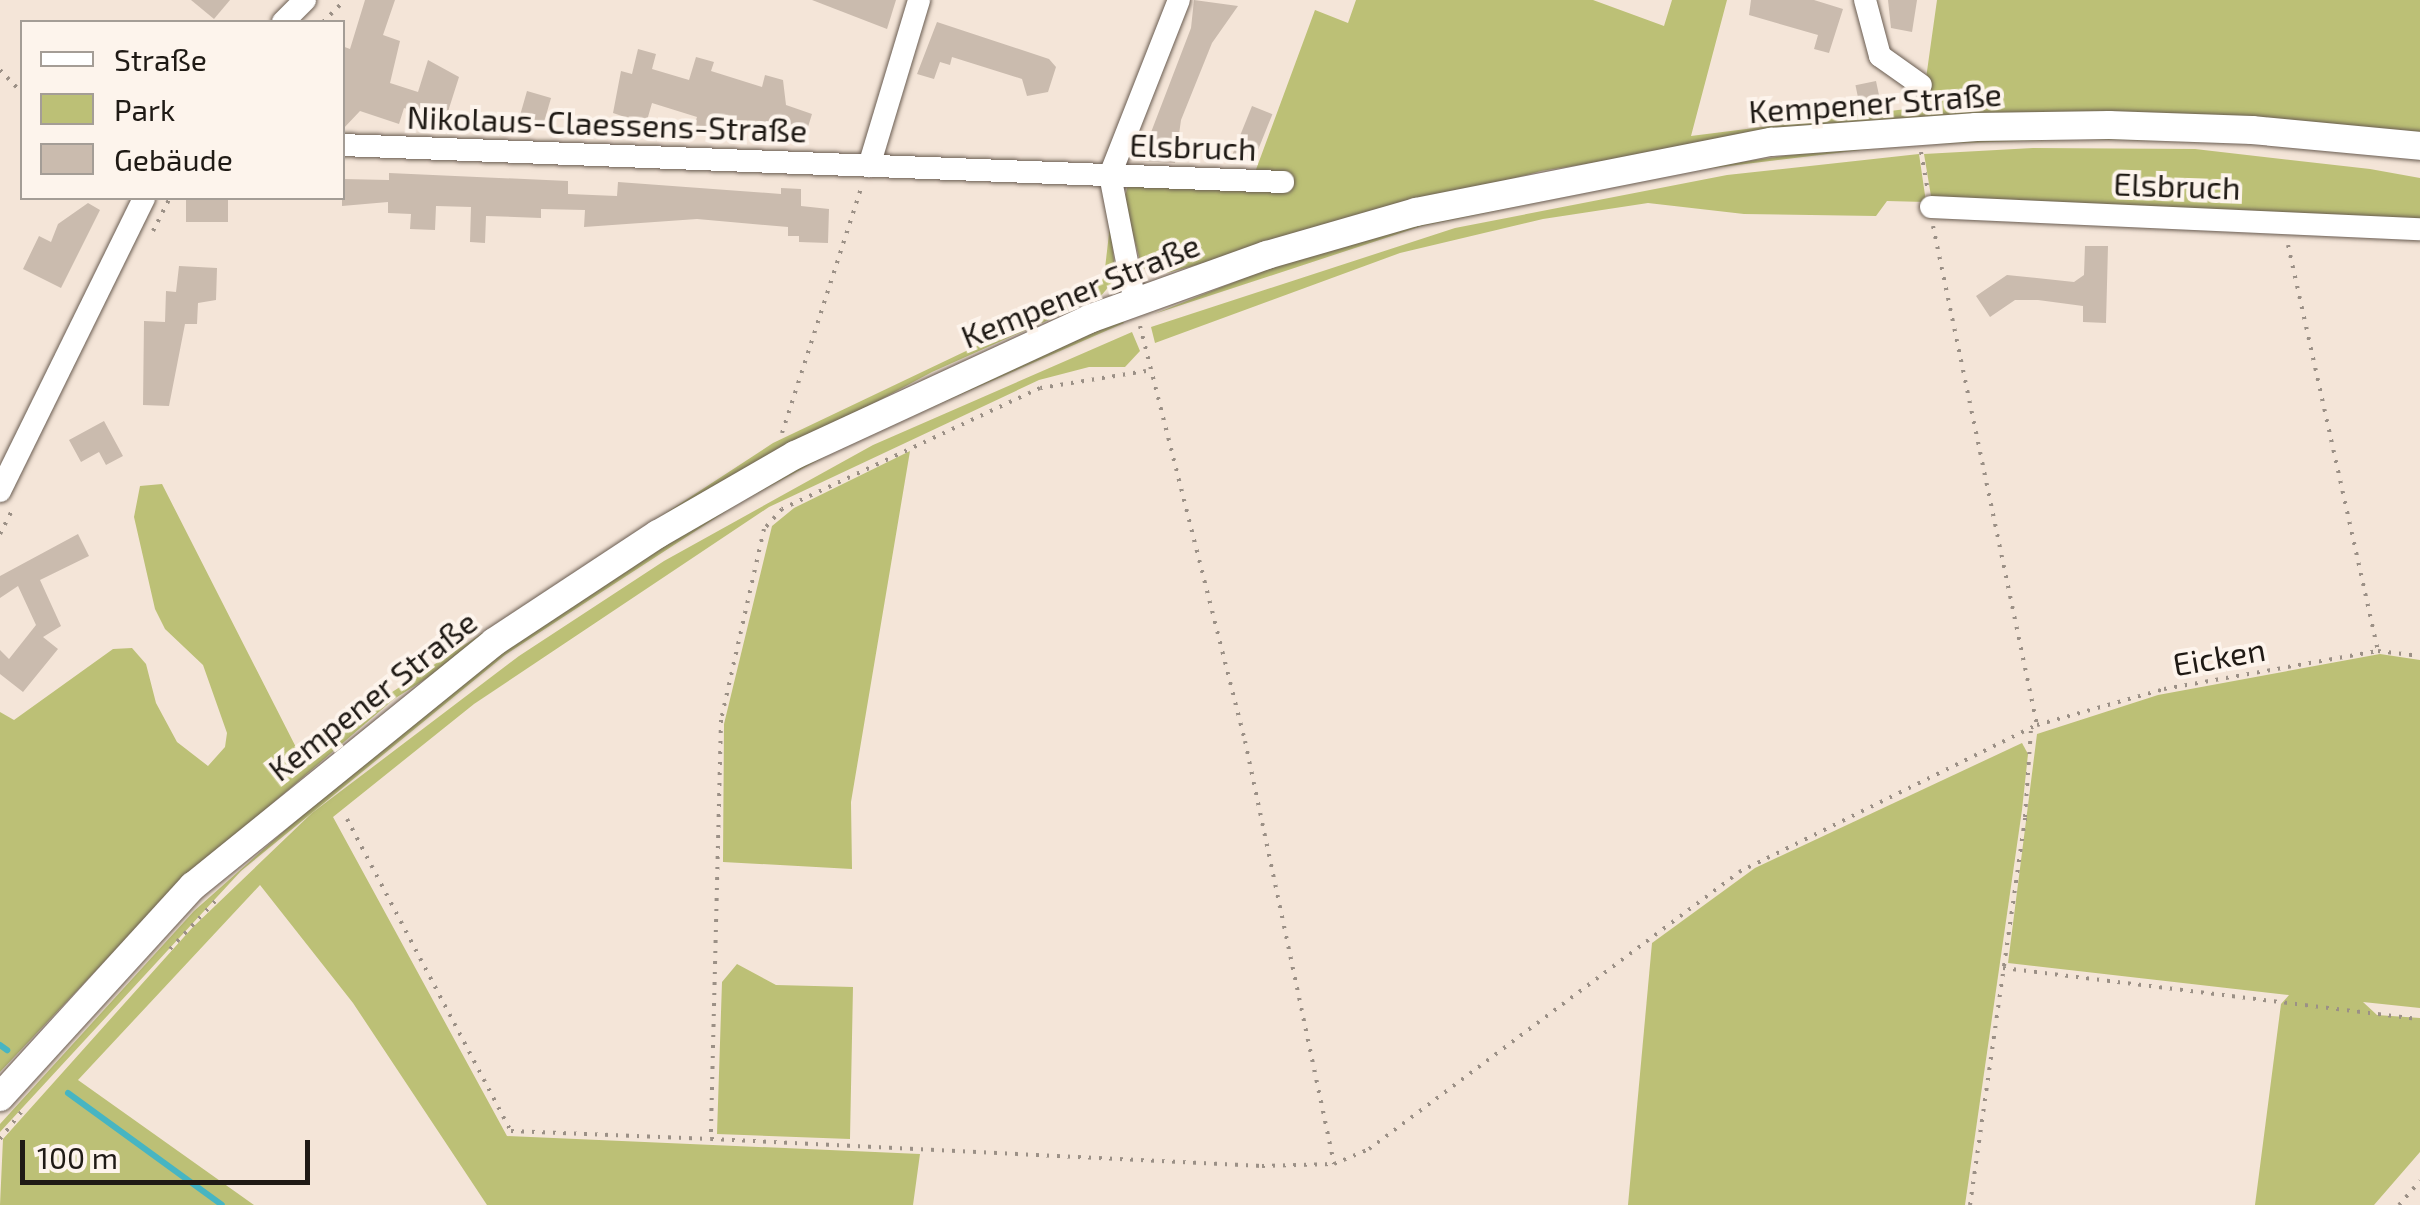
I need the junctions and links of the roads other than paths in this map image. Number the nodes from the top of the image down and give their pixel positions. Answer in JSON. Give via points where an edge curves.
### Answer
{"nodes":[{"id":1,"x":304,"y":0,"type":"edge"},
{"id":2,"x":918,"y":0,"type":"edge"},
{"id":3,"x":1179,"y":0,"type":"edge"},
{"id":4,"x":1865,"y":0,"type":"edge"},
{"id":5,"x":285,"y":20,"type":"edge"},
{"id":6,"x":1922,"y":85,"type":"dead end"},
{"id":7,"x":345,"y":145,"type":"edge"},
{"id":8,"x":2420,"y":146,"type":"edge"},
{"id":9,"x":868,"y":166,"type":"junction"},
{"id":10,"x":1110,"y":175,"type":"junction"},
{"id":11,"x":1283,"y":182,"type":"dead end"},
{"id":12,"x":143,"y":200,"type":"edge"},
{"id":13,"x":1930,"y":207,"type":"road end"},
{"id":14,"x":2420,"y":230,"type":"edge"},
{"id":15,"x":1142,"y":316,"type":"junction"},
{"id":16,"x":0,"y":492,"type":"edge"},
{"id":17,"x":13,"y":1101,"type":"edge"}],
"edges":[{"from":1,"to":5,"type":"street"},
{"from":2,"to":9,"type":"street"},
{"from":3,"to":10,"type":"street"},
{"from":4,"to":6,"type":"street","via":[[1880,56]]},
{"from":7,"to":9,"type":"street","name":"Nikolaus-Claessens-Straße"},
{"from":8,"to":15,"type":"main road","name":"Kempener Straße","via":[[2109,125],[1976,126],[1771,142],[1416,212]]},
{"from":9,"to":10,"type":"street","name":"Nikolaus-Claessens-Straße"},
{"from":10,"to":11,"type":"street","name":"Elsbruch"},
{"from":10,"to":15,"type":"street","name":"Elsbruch"},
{"from":12,"to":16,"type":"street"},
{"from":13,"to":14,"type":"street","name":"Elsbruch"},
{"from":15,"to":17,"type":"main road","name":"Kempener Straße","via":[[949,380],[795,456],[509,632],[194,886]]}]}
